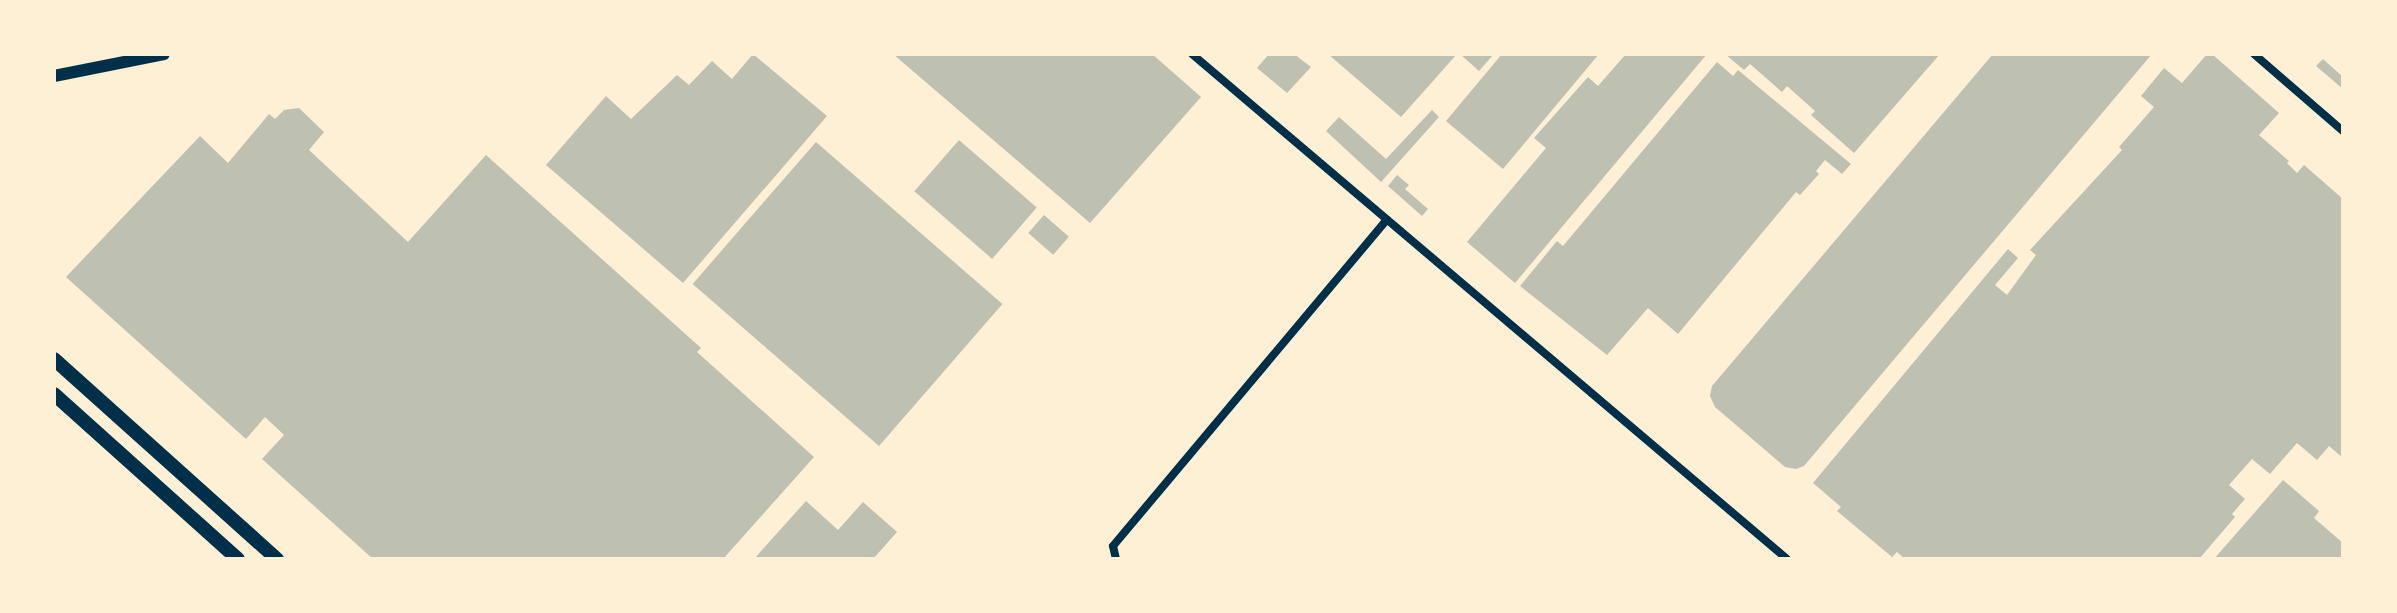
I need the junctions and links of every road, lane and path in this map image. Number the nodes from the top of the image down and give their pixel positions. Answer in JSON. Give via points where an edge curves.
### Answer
{"nodes":[{"id":1,"x":164,"y":54,"type":"edge"},
{"id":2,"x":1192,"y":54,"type":"edge"},
{"id":3,"x":2254,"y":54,"type":"edge"},
{"id":4,"x":54,"y":76,"type":"edge"},
{"id":5,"x":2343,"y":131,"type":"edge"},
{"id":6,"x":1387,"y":220,"type":"junction"},
{"id":7,"x":54,"y":359,"type":"edge"},
{"id":8,"x":54,"y":394,"type":"edge"},
{"id":9,"x":238,"y":559,"type":"edge"},
{"id":10,"x":277,"y":559,"type":"edge"},
{"id":11,"x":1116,"y":559,"type":"edge"},
{"id":12,"x":1787,"y":559,"type":"edge"}],
"edges":[{"from":1,"to":4,"type":"street"},
{"from":2,"to":6,"type":"street"},
{"from":3,"to":5,"type":"street"},
{"from":6,"to":11,"type":"street","via":[[1113,546]]},
{"from":6,"to":12,"type":"street"},
{"from":7,"to":10,"type":"main road"},
{"from":8,"to":9,"type":"main road"}]}
